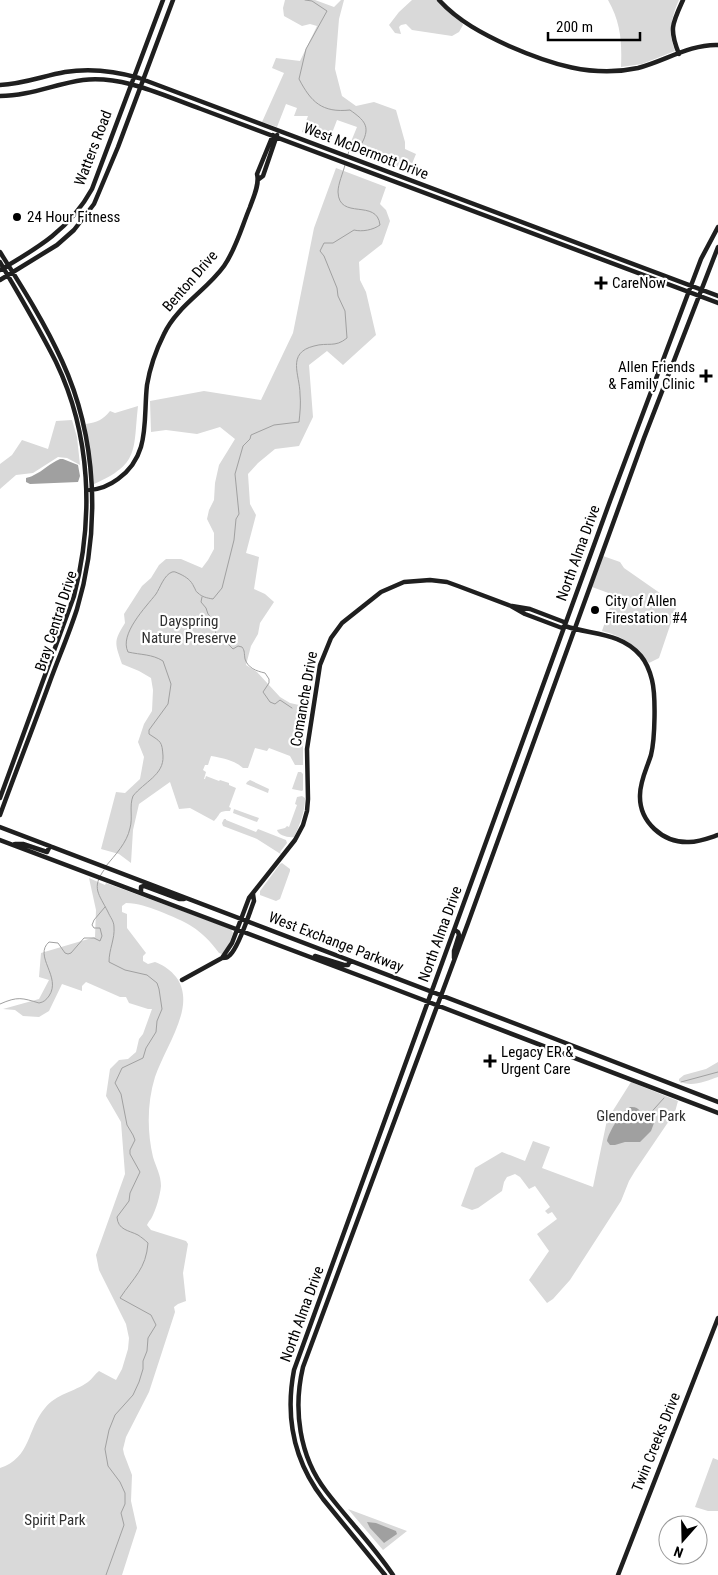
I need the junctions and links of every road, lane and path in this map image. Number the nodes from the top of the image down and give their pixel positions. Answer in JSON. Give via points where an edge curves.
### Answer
{"nodes":[{"id":1,"x":163,"y":0,"type":"edge"},
{"id":2,"x":173,"y":0,"type":"edge"},
{"id":3,"x":439,"y":0,"type":"edge"},
{"id":4,"x":683,"y":0,"type":"edge"},
{"id":5,"x":718,"y":45,"type":"edge"},
{"id":6,"x":679,"y":54,"type":"junction"},
{"id":7,"x":50,"y":75,"type":"junction"},
{"id":8,"x":134,"y":76,"type":"junction"},
{"id":9,"x":144,"y":79,"type":"junction"},
{"id":10,"x":131,"y":84,"type":"junction"},
{"id":11,"x":0,"y":85,"type":"edge"},
{"id":12,"x":53,"y":87,"type":"junction"},
{"id":13,"x":141,"y":87,"type":"junction"},
{"id":14,"x":0,"y":96,"type":"edge"},
{"id":15,"x":204,"y":102,"type":"junction"},
{"id":16,"x":201,"y":109,"type":"junction"},
{"id":17,"x":278,"y":131,"type":"junction"},
{"id":18,"x":274,"y":137,"type":"junction"},
{"id":19,"x":467,"y":202,"type":"junction"},
{"id":20,"x":464,"y":208,"type":"junction"},
{"id":21,"x":718,"y":227,"type":"edge"},
{"id":22,"x":557,"y":236,"type":"junction"},
{"id":23,"x":555,"y":242,"type":"junction"},
{"id":24,"x":718,"y":246,"type":"edge"},
{"id":25,"x":0,"y":252,"type":"edge"},
{"id":26,"x":619,"y":259,"type":"junction"},
{"id":27,"x":0,"y":262,"type":"edge"},
{"id":28,"x":8,"y":265,"type":"junction"},
{"id":29,"x":616,"y":265,"type":"junction"},
{"id":30,"x":2,"y":269,"type":"edge"},
{"id":31,"x":13,"y":273,"type":"junction"},
{"id":32,"x":8,"y":276,"type":"junction"},
{"id":33,"x":0,"y":280,"type":"edge"},
{"id":34,"x":691,"y":286,"type":"junction"},
{"id":35,"x":701,"y":290,"type":"junction"},
{"id":36,"x":688,"y":292,"type":"junction"},
{"id":37,"x":698,"y":296,"type":"junction"},
{"id":38,"x":718,"y":296,"type":"edge"},
{"id":39,"x":718,"y":304,"type":"edge"},
{"id":40,"x":636,"y":434,"type":"junction"},
{"id":41,"x":644,"y":438,"type":"junction"},
{"id":42,"x":90,"y":490,"type":"junction"},
{"id":43,"x":511,"y":606,"type":"junction"},
{"id":44,"x":539,"y":612,"type":"junction"},
{"id":45,"x":537,"y":619,"type":"junction"},
{"id":46,"x":565,"y":626,"type":"junction"},
{"id":47,"x":575,"y":629,"type":"junction"},
{"id":48,"x":0,"y":798,"type":"edge"},
{"id":49,"x":0,"y":815,"type":"edge"},
{"id":50,"x":0,"y":827,"type":"edge"},
{"id":51,"x":718,"y":835,"type":"edge"},
{"id":52,"x":0,"y":840,"type":"edge"},
{"id":53,"x":8,"y":843,"type":"junction"},
{"id":54,"x":50,"y":846,"type":"junction"},
{"id":55,"x":141,"y":892,"type":"junction"},
{"id":56,"x":188,"y":899,"type":"junction"},
{"id":57,"x":244,"y":920,"type":"junction"},
{"id":58,"x":240,"y":930,"type":"junction"},
{"id":59,"x":455,"y":930,"type":"junction"},
{"id":60,"x":294,"y":950,"type":"junction"},
{"id":61,"x":454,"y":960,"type":"junction"},
{"id":62,"x":350,"y":961,"type":"junction"},
{"id":63,"x":182,"y":980,"type":"dead end"},
{"id":64,"x":432,"y":992,"type":"junction"},
{"id":65,"x":441,"y":996,"type":"junction"},
{"id":66,"x":428,"y":1003,"type":"junction"},
{"id":67,"x":437,"y":1006,"type":"junction"},
{"id":68,"x":516,"y":1035,"type":"junction"},
{"id":69,"x":553,"y":1038,"type":"junction"},
{"id":70,"x":629,"y":1067,"type":"junction"},
{"id":71,"x":403,"y":1074,"type":"junction"},
{"id":72,"x":410,"y":1077,"type":"junction"},
{"id":73,"x":625,"y":1077,"type":"junction"},
{"id":74,"x":718,"y":1102,"type":"edge"},
{"id":75,"x":718,"y":1113,"type":"edge"},
{"id":76,"x":718,"y":1318,"type":"edge"},
{"id":77,"x":385,"y":1575,"type":"edge"},
{"id":78,"x":393,"y":1575,"type":"edge"},
{"id":79,"x":618,"y":1575,"type":"edge"}],
"edges":[{"from":1,"to":8,"type":"main road","name":"Watters Road"},
{"from":2,"to":9,"type":"main road","name":"Watters Road"},
{"from":3,"to":6,"type":"main road","via":[[488,36],[564,67],[622,70]]},
{"from":4,"to":6,"type":"main road","via":[[672,31]]},
{"from":5,"to":6,"type":"main road","via":[[698,47]]},
{"from":7,"to":8,"type":"main road","name":"West McDermott Drive","via":[[96,70]]},
{"from":7,"to":11,"type":"main road","name":"West McDermott Drive"},
{"from":7,"to":12,"type":"main road"},
{"from":8,"to":9,"type":"main road","name":"West McDermott Drive"},
{"from":8,"to":10,"type":"main road","name":"Watters Road"},
{"from":9,"to":13,"type":"main road","name":"Watters Road"},
{"from":9,"to":15,"type":"main road","name":"West McDermott Drive"},
{"from":10,"to":12,"type":"main road","name":"West McDermott Drive","via":[[98,79]]},
{"from":10,"to":13,"type":"main road","name":"West McDermott Drive"},
{"from":10,"to":28,"type":"main road","name":"Watters Road","via":[[92,189],[81,206],[52,238]]},
{"from":12,"to":14,"type":"main road","name":"West McDermott Drive"},
{"from":13,"to":16,"type":"main road","name":"West McDermott Drive"},
{"from":13,"to":31,"type":"main road","name":"Watters Road","via":[[100,193],[90,209],[57,246]]},
{"from":15,"to":16,"type":"main road"},
{"from":15,"to":17,"type":"main road","name":"West McDermott Drive"},
{"from":16,"to":18,"type":"main road","name":"West McDermott Drive"},
{"from":17,"to":18,"type":"main road","name":"Benton Drive"},
{"from":17,"to":19,"type":"main road","name":"West McDermott Drive"},
{"from":18,"to":20,"type":"main road","name":"West McDermott Drive"},
{"from":18,"to":42,"type":"main road","name":"Benton Drive","via":[[263,176],[259,179],[227,261],[181,309],[158,345],[148,383],[143,439],[137,457],[127,472],[112,483]]},
{"from":19,"to":20,"type":"main road"},
{"from":19,"to":22,"type":"main road","name":"West McDermott Drive"},
{"from":20,"to":23,"type":"main road","name":"West McDermott Drive"},
{"from":21,"to":34,"type":"main road","name":"North Alma Drive"},
{"from":22,"to":23,"type":"main road"},
{"from":22,"to":26,"type":"main road","name":"West McDermott Drive"},
{"from":23,"to":29,"type":"main road","name":"West McDermott Drive"},
{"from":24,"to":35,"type":"main road","name":"North Alma Drive"},
{"from":25,"to":28,"type":"main road","name":"Bray Central Drive"},
{"from":26,"to":29,"type":"main road"},
{"from":26,"to":34,"type":"main road","name":"West McDermott Drive"},
{"from":27,"to":30,"type":"main road","name":"Bray Central Drive"},
{"from":28,"to":30,"type":"main road","name":"Watters Road"},
{"from":28,"to":31,"type":"main road","name":"Bray Central Drive"},
{"from":29,"to":36,"type":"main road","name":"West McDermott Drive"},
{"from":30,"to":32,"type":"main road","name":"Bray Central Drive"},
{"from":31,"to":32,"type":"main road","name":"Watters Road"},
{"from":31,"to":42,"type":"main road","name":"Bray Central Drive","via":[[63,361],[73,389],[86,441]]},
{"from":32,"to":33,"type":"main road","name":"Watters Road"},
{"from":32,"to":42,"type":"main road","name":"Bray Central Drive","via":[[48,346],[67,389],[84,452]]},
{"from":34,"to":35,"type":"main road","name":"West McDermott Drive"},
{"from":34,"to":36,"type":"main road","name":"North Alma Drive"},
{"from":35,"to":37,"type":"main road","name":"North Alma Drive"},
{"from":35,"to":38,"type":"main road","name":"West McDermott Drive"},
{"from":36,"to":37,"type":"main road","name":"West McDermott Drive"},
{"from":36,"to":40,"type":"main road","name":"North Alma Drive"},
{"from":37,"to":39,"type":"main road","name":"West McDermott Drive"},
{"from":37,"to":41,"type":"main road","name":"North Alma Drive"},
{"from":40,"to":41,"type":"main road"},
{"from":40,"to":46,"type":"main road","name":"North Alma Drive"},
{"from":41,"to":47,"type":"main road","name":"North Alma Drive"},
{"from":42,"to":48,"type":"main road","name":"Bray Central Drive","via":[[74,596]]},
{"from":42,"to":49,"type":"main road","name":"Bray Central Drive","via":[[92,526],[77,609]]},
{"from":43,"to":44,"type":"main road","name":"Comanche Drive"},
{"from":43,"to":45,"type":"main road","name":"Comanche Drive"},
{"from":43,"to":57,"type":"main road","name":"Comanche Drive","via":[[447,582],[414,580],[381,592],[338,628],[320,664],[307,749],[305,817],[295,840],[253,894],[254,901]]},
{"from":44,"to":45,"type":"main road"},
{"from":44,"to":46,"type":"main road","name":"Comanche Drive","via":[[564,622]]},
{"from":45,"to":46,"type":"main road","name":"Comanche Drive","via":[[562,628]]},
{"from":46,"to":47,"type":"main road","name":"Comanche Drive"},
{"from":46,"to":59,"type":"main road","name":"North Alma Drive"},
{"from":47,"to":51,"type":"main road","name":"Comanche Drive","via":[[623,641],[640,655],[650,671],[654,688],[654,737],[640,787],[642,811],[647,820],[657,832],[673,841],[692,842]]},
{"from":47,"to":61,"type":"main road","name":"North Alma Drive"},
{"from":50,"to":54,"type":"main road","name":"West Exchange Parkway"},
{"from":52,"to":53,"type":"main road","name":"West Exchange Parkway"},
{"from":53,"to":54,"type":"main road","via":[[47,852]]},
{"from":53,"to":55,"type":"main road","name":"West Exchange Parkway"},
{"from":54,"to":56,"type":"main road","name":"West Exchange Parkway"},
{"from":55,"to":56,"type":"main road","via":[[144,886],[178,899]]},
{"from":55,"to":58,"type":"main road","name":"West Exchange Parkway"},
{"from":56,"to":57,"type":"main road","name":"West Exchange Parkway"},
{"from":57,"to":58,"type":"main road","name":"Comanche Drive"},
{"from":57,"to":62,"type":"main road","name":"West Exchange Parkway"},
{"from":58,"to":60,"type":"main road","name":"West Exchange Parkway"},
{"from":58,"to":63,"type":"main road","name":"Comanche Drive","via":[[232,953]]},
{"from":59,"to":61,"type":"main road","via":[[460,935]]},
{"from":59,"to":64,"type":"main road","name":"North Alma Drive"},
{"from":60,"to":62,"type":"main road","via":[[344,965]]},
{"from":60,"to":66,"type":"main road","name":"West Exchange Parkway"},
{"from":61,"to":65,"type":"main road","name":"North Alma Drive"},
{"from":62,"to":64,"type":"main road","name":"West Exchange Parkway"},
{"from":64,"to":65,"type":"main road","name":"West Exchange Parkway"},
{"from":64,"to":66,"type":"main road","name":"North Alma Drive"},
{"from":65,"to":67,"type":"main road","name":"North Alma Drive"},
{"from":65,"to":69,"type":"main road","name":"West Exchange Parkway"},
{"from":66,"to":67,"type":"main road","name":"West Exchange Parkway"},
{"from":66,"to":71,"type":"main road","name":"North Alma Drive"},
{"from":67,"to":68,"type":"main road","name":"West Exchange Parkway"},
{"from":67,"to":72,"type":"main road","name":"North Alma Drive"},
{"from":68,"to":69,"type":"main road","via":[[520,1029]]},
{"from":68,"to":73,"type":"main road","name":"West Exchange Parkway"},
{"from":69,"to":70,"type":"main road","name":"West Exchange Parkway"},
{"from":70,"to":73,"type":"main road"},
{"from":70,"to":74,"type":"main road","name":"West Exchange Parkway"},
{"from":71,"to":72,"type":"main road"},
{"from":71,"to":77,"type":"main road","name":"North Alma Drive","via":[[296,1362],[290,1402],[295,1442],[309,1480]]},
{"from":72,"to":78,"type":"main road","name":"North Alma Drive","via":[[305,1359],[298,1398],[302,1438],[316,1476]]},
{"from":73,"to":75,"type":"main road","name":"West Exchange Parkway"},
{"from":76,"to":79,"type":"main road","name":"Twin Creeks Drive"}]}
